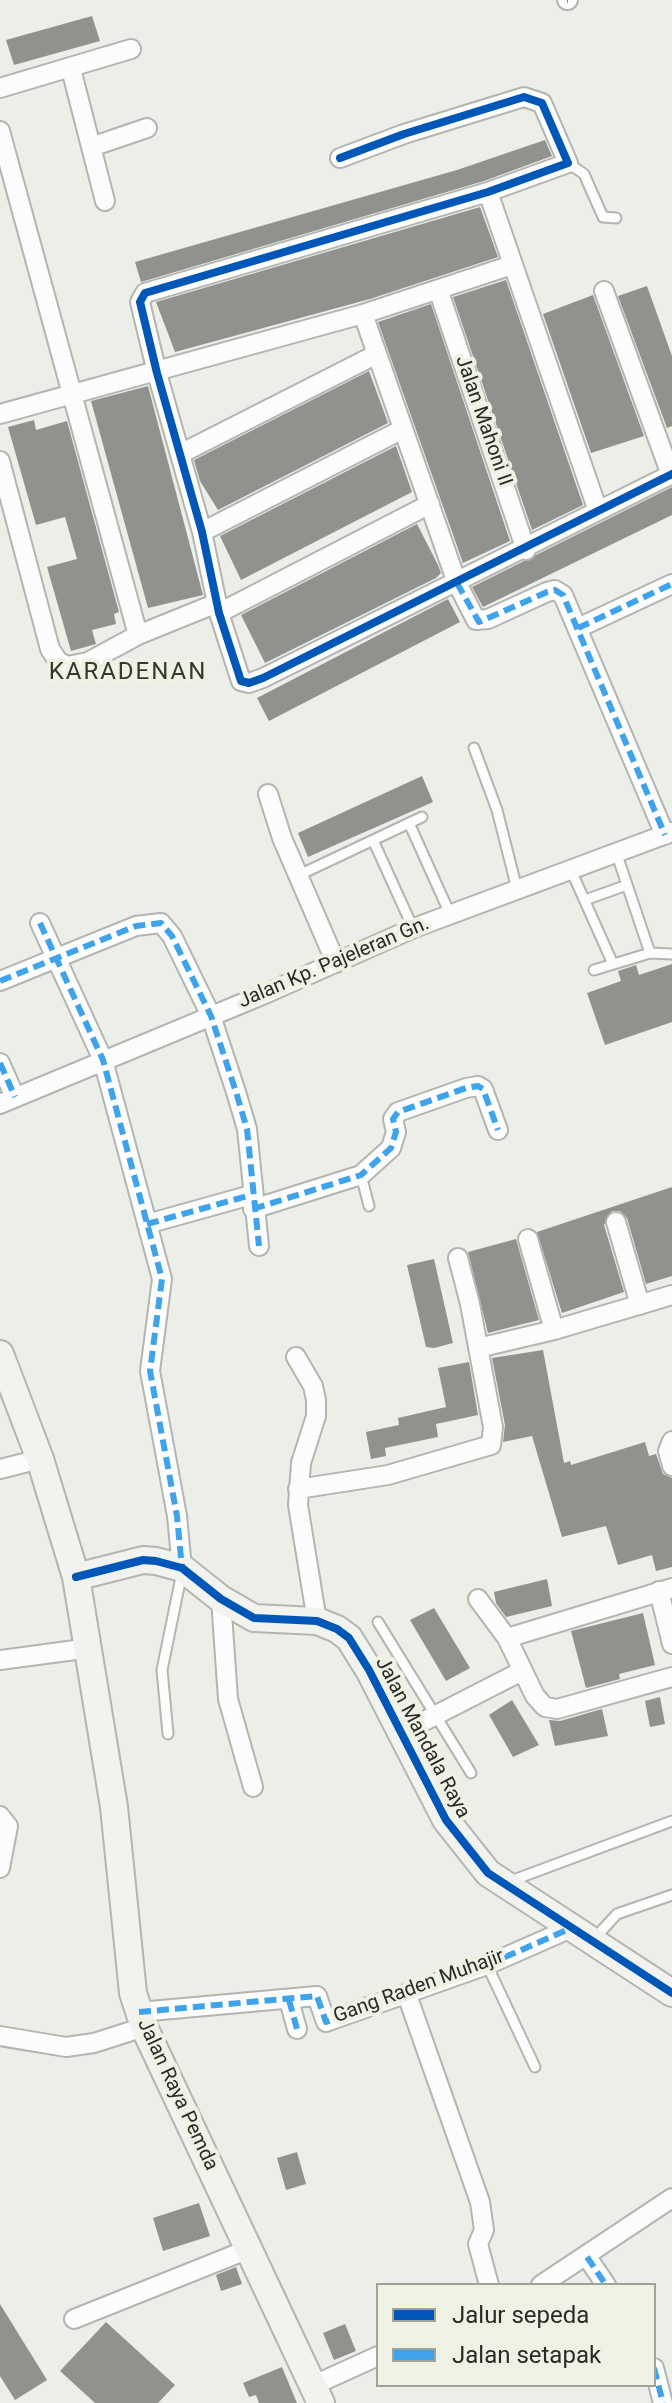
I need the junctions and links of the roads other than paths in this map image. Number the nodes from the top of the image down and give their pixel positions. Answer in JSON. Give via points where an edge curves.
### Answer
{"nodes":[{"id":1,"x":131,"y":49,"type":"dead end"},
{"id":2,"x":71,"y":69,"type":"junction"},
{"id":3,"x":0,"y":88,"type":"edge"},
{"id":4,"x":147,"y":128,"type":"dead end"},
{"id":5,"x":0,"y":131,"type":"edge"},
{"id":6,"x":91,"y":147,"type":"junction"},
{"id":7,"x":340,"y":158,"type":"dead end"},
{"id":8,"x":568,"y":163,"type":"junction"},
{"id":9,"x":488,"y":192,"type":"junction"},
{"id":10,"x":105,"y":201,"type":"dead end"},
{"id":11,"x":616,"y":218,"type":"dead end"},
{"id":12,"x":512,"y":265,"type":"junction"},
{"id":13,"x":604,"y":291,"type":"dead end"},
{"id":14,"x":439,"y":292,"type":"junction"},
{"id":15,"x":363,"y":314,"type":"junction"},
{"id":16,"x":377,"y":354,"type":"junction"},
{"id":17,"x":157,"y":373,"type":"junction"},
{"id":18,"x":72,"y":394,"type":"junction"},
{"id":19,"x":0,"y":414,"type":"edge"},
{"id":20,"x":403,"y":429,"type":"junction"},
{"id":21,"x":180,"y":454,"type":"junction"},
{"id":22,"x":0,"y":461,"type":"edge"},
{"id":23,"x":672,"y":474,"type":"edge"},
{"id":24,"x":430,"y":504,"type":"junction"},
{"id":25,"x":598,"y":511,"type":"junction"},
{"id":26,"x":202,"y":532,"type":"junction"},
{"id":27,"x":526,"y":550,"type":"junction"},
{"id":28,"x":457,"y":583,"type":"junction"},
{"id":29,"x":672,"y":584,"type":"edge"},
{"id":30,"x":218,"y":608,"type":"junction"},
{"id":31,"x":578,"y":628,"type":"junction"},
{"id":32,"x":138,"y":635,"type":"junction"},
{"id":33,"x":474,"y":748,"type":"dead end"},
{"id":34,"x":268,"y":794,"type":"dead end"},
{"id":35,"x":422,"y":817,"type":"dead end"},
{"id":36,"x":409,"y":823,"type":"junction"},
{"id":37,"x":669,"y":834,"type":"edge"},
{"id":38,"x":373,"y":840,"type":"junction"},
{"id":39,"x":616,"y":852,"type":"junction"},
{"id":40,"x":570,"y":868,"type":"junction"},
{"id":41,"x":297,"y":876,"type":"junction"},
{"id":42,"x":627,"y":885,"type":"junction"},
{"id":43,"x":517,"y":889,"type":"junction"},
{"id":44,"x":585,"y":900,"type":"junction"},
{"id":45,"x":450,"y":914,"type":"junction"},
{"id":46,"x":40,"y":923,"type":"dead end"},
{"id":47,"x":414,"y":928,"type":"junction"},
{"id":48,"x":650,"y":953,"type":"junction"},
{"id":49,"x":672,"y":954,"type":"edge"},
{"id":50,"x":58,"y":959,"type":"junction"},
{"id":51,"x":336,"y":963,"type":"junction"},
{"id":52,"x":613,"y":964,"type":"junction"},
{"id":53,"x":594,"y":970,"type":"dead end"},
{"id":54,"x":0,"y":981,"type":"edge"},
{"id":55,"x":211,"y":1016,"type":"junction"},
{"id":56,"x":103,"y":1060,"type":"junction"},
{"id":57,"x":0,"y":1063,"type":"edge"},
{"id":58,"x":8,"y":1100,"type":"edge"},
{"id":59,"x":498,"y":1130,"type":"dead end"},
{"id":60,"x":361,"y":1175,"type":"junction"},
{"id":61,"x":252,"y":1202,"type":"junction"},
{"id":62,"x":369,"y":1206,"type":"dead end"},
{"id":63,"x":616,"y":1222,"type":"dead end"},
{"id":64,"x":147,"y":1224,"type":"junction"},
{"id":65,"x":528,"y":1239,"type":"dead end"},
{"id":66,"x":259,"y":1246,"type":"dead end"},
{"id":67,"x":458,"y":1258,"type":"dead end"},
{"id":68,"x":672,"y":1295,"type":"edge"},
{"id":69,"x":640,"y":1305,"type":"junction"},
{"id":70,"x":554,"y":1330,"type":"junction"},
{"id":71,"x":478,"y":1348,"type":"junction"},
{"id":72,"x":0,"y":1354,"type":"edge"},
{"id":73,"x":296,"y":1357,"type":"dead end"},
{"id":74,"x":672,"y":1441,"type":"edge"},
{"id":75,"x":40,"y":1459,"type":"junction"},
{"id":76,"x":672,"y":1466,"type":"edge"},
{"id":77,"x":0,"y":1469,"type":"edge"},
{"id":78,"x":298,"y":1489,"type":"junction"},
{"id":79,"x":182,"y":1568,"type":"junction"},
{"id":80,"x":76,"y":1577,"type":"junction"},
{"id":81,"x":666,"y":1589,"type":"edge"},
{"id":82,"x":221,"y":1599,"type":"junction"},
{"id":83,"x":478,"y":1599,"type":"dead end"},
{"id":84,"x":317,"y":1621,"type":"junction"},
{"id":85,"x":378,"y":1622,"type":"dead end"},
{"id":86,"x":507,"y":1638,"type":"junction"},
{"id":87,"x":672,"y":1644,"type":"edge"},
{"id":88,"x":90,"y":1648,"type":"junction"},
{"id":89,"x":0,"y":1660,"type":"edge"},
{"id":90,"x":522,"y":1671,"type":"junction"},
{"id":91,"x":672,"y":1677,"type":"edge"},
{"id":92,"x":436,"y":1716,"type":"junction"},
{"id":93,"x":401,"y":1733,"type":"junction"},
{"id":94,"x":168,"y":1734,"type":"dead end"},
{"id":95,"x":471,"y":1773,"type":"dead end"},
{"id":96,"x":253,"y":1787,"type":"dead end"},
{"id":97,"x":0,"y":1816,"type":"edge"},
{"id":98,"x":672,"y":1821,"type":"edge"},
{"id":99,"x":0,"y":1868,"type":"edge"},
{"id":100,"x":501,"y":1885,"type":"junction"},
{"id":101,"x":672,"y":1895,"type":"edge"},
{"id":102,"x":580,"y":1936,"type":"junction"},
{"id":103,"x":487,"y":1965,"type":"junction"},
{"id":104,"x":672,"y":1993,"type":"edge"},
{"id":105,"x":407,"y":1995,"type":"junction"},
{"id":106,"x":289,"y":2000,"type":"junction"},
{"id":107,"x":141,"y":2020,"type":"junction"},
{"id":108,"x":297,"y":2029,"type":"dead end"},
{"id":109,"x":0,"y":2036,"type":"edge"},
{"id":110,"x":535,"y":2067,"type":"dead end"},
{"id":111,"x":672,"y":2198,"type":"edge"},
{"id":112,"x":249,"y":2249,"type":"junction"},
{"id":113,"x":587,"y":2257,"type":"junction"},
{"id":114,"x":488,"y":2283,"type":"edge"},
{"id":115,"x":544,"y":2283,"type":"edge"},
{"id":116,"x":605,"y":2283,"type":"edge"},
{"id":117,"x":74,"y":2319,"type":"dead end"},
{"id":118,"x":376,"y":2357,"type":"edge"},
{"id":119,"x":656,"y":2373,"type":"edge"},
{"id":120,"x":318,"y":2394,"type":"edge"},
{"id":121,"x":666,"y":2400,"type":"edge"}],
"edges":[{"from":1,"to":2,"type":"street"},
{"from":2,"to":3,"type":"street"},
{"from":2,"to":6,"type":"street"},
{"from":4,"to":6,"type":"street"},
{"from":5,"to":18,"type":"street"},
{"from":6,"to":10,"type":"street"},
{"from":7,"to":8,"type":"street","via":[[524,97],[542,103]]},
{"from":8,"to":9,"type":"street"},
{"from":8,"to":11,"type":"lane","via":[[584,174],[603,217]]},
{"from":9,"to":12,"type":"street"},
{"from":9,"to":17,"type":"street","via":[[145,293],[140,302]]},
{"from":12,"to":14,"type":"street"},
{"from":12,"to":25,"type":"street"},
{"from":13,"to":23,"type":"street"},
{"from":14,"to":15,"type":"street"},
{"from":14,"to":27,"type":"street","name":"Jalan Mahoni II"},
{"from":15,"to":16,"type":"street"},
{"from":15,"to":17,"type":"street"},
{"from":16,"to":20,"type":"street"},
{"from":16,"to":21,"type":"street"},
{"from":17,"to":18,"type":"street"},
{"from":17,"to":21,"type":"street"},
{"from":18,"to":19,"type":"street"},
{"from":18,"to":32,"type":"street"},
{"from":20,"to":24,"type":"street"},
{"from":20,"to":26,"type":"street"},
{"from":21,"to":26,"type":"street"},
{"from":22,"to":32,"type":"street","via":[[50,649],[58,661],[67,666],[88,662]]},
{"from":23,"to":25,"type":"street"},
{"from":24,"to":28,"type":"street"},
{"from":24,"to":30,"type":"street"},
{"from":25,"to":27,"type":"street"},
{"from":26,"to":30,"type":"street"},
{"from":27,"to":28,"type":"street"},
{"from":28,"to":30,"type":"street","via":[[249,683],[239,678]]},
{"from":28,"to":31,"type":"street","via":[[479,622],[555,590],[563,595]]},
{"from":29,"to":31,"type":"street"},
{"from":30,"to":32,"type":"street"},
{"from":31,"to":37,"type":"street"},
{"from":33,"to":43,"type":"lane"},
{"from":34,"to":41,"type":"street"},
{"from":35,"to":36,"type":"lane"},
{"from":36,"to":38,"type":"lane"},
{"from":36,"to":45,"type":"lane"},
{"from":37,"to":39,"type":"street","name":"Jalan Kp. Pajeleran Gn."},
{"from":38,"to":41,"type":"lane"},
{"from":38,"to":47,"type":"lane"},
{"from":39,"to":40,"type":"street","name":"Jalan Kp. Pajeleran Gn."},
{"from":39,"to":42,"type":"lane"},
{"from":40,"to":43,"type":"street","name":"Jalan Kp. Pajeleran Gn."},
{"from":40,"to":44,"type":"lane"},
{"from":41,"to":51,"type":"street"},
{"from":42,"to":44,"type":"lane"},
{"from":42,"to":48,"type":"lane"},
{"from":43,"to":45,"type":"street","name":"Jalan Kp. Pajeleran Gn."},
{"from":44,"to":52,"type":"lane"},
{"from":45,"to":47,"type":"street","name":"Jalan Kp. Pajeleran Gn."},
{"from":46,"to":50,"type":"street"},
{"from":47,"to":51,"type":"street","name":"Jalan Kp. Pajeleran Gn."},
{"from":48,"to":49,"type":"lane"},
{"from":48,"to":52,"type":"lane"},
{"from":50,"to":54,"type":"street"},
{"from":50,"to":55,"type":"street","via":[[136,926],[161,923]]},
{"from":50,"to":56,"type":"street"},
{"from":51,"to":55,"type":"street","name":"Jalan Kp. Pajeleran Gn."},
{"from":52,"to":53,"type":"lane"},
{"from":55,"to":56,"type":"street","name":"Jalan Kp. Pajeleran Gn."},
{"from":55,"to":61,"type":"street","via":[[247,1129]]},
{"from":56,"to":58,"type":"street","name":"Jalan Kp. Pajeleran Gn."},
{"from":56,"to":64,"type":"street"},
{"from":57,"to":58,"type":"street"},
{"from":59,"to":60,"type":"street","via":[[483,1089],[466,1088],[398,1112],[391,1148]]},
{"from":60,"to":61,"type":"street"},
{"from":60,"to":62,"type":"lane"},
{"from":61,"to":64,"type":"street"},
{"from":61,"to":66,"type":"street"},
{"from":63,"to":69,"type":"street"},
{"from":64,"to":79,"type":"street","via":[[162,1279],[150,1371]]},
{"from":65,"to":70,"type":"street"},
{"from":67,"to":71,"type":"street"},
{"from":68,"to":69,"type":"street"},
{"from":69,"to":70,"type":"street"},
{"from":70,"to":71,"type":"street"},
{"from":71,"to":78,"type":"street","via":[[493,1427],[491,1445],[485,1450],[388,1475]]},
{"from":72,"to":75,"type":"main road","name":"Jalan Raya Pemda"},
{"from":73,"to":78,"type":"street","via":[[316,1400]]},
{"from":74,"to":76,"type":"street"},
{"from":75,"to":77,"type":"street"},
{"from":75,"to":80,"type":"main road","name":"Jalan Raya Pemda"},
{"from":78,"to":84,"type":"street"},
{"from":79,"to":80,"type":"main road","name":"Jalan Mandala Raya","via":[[143,1560]]},
{"from":79,"to":82,"type":"main road","name":"Jalan Mandala Raya"},
{"from":79,"to":94,"type":"lane","via":[[162,1670]]},
{"from":80,"to":88,"type":"main road","name":"Jalan Raya Pemda"},
{"from":81,"to":86,"type":"street"},
{"from":81,"to":87,"type":"street"},
{"from":82,"to":84,"type":"main road","name":"Jalan Mandala Raya","via":[[254,1618]]},
{"from":82,"to":96,"type":"street","via":[[228,1699]]},
{"from":83,"to":86,"type":"street"},
{"from":84,"to":93,"type":"main road","name":"Jalan Mandala Raya","via":[[349,1638]]},
{"from":85,"to":92,"type":"lane"},
{"from":86,"to":90,"type":"street"},
{"from":88,"to":89,"type":"street"},
{"from":88,"to":107,"type":"main road","name":"Jalan Raya Pemda","via":[[114,1807],[125,1939]]},
{"from":90,"to":91,"type":"street","via":[[545,1707],[557,1709]]},
{"from":90,"to":92,"type":"street"},
{"from":92,"to":93,"type":"street"},
{"from":92,"to":95,"type":"lane"},
{"from":93,"to":100,"type":"main road","name":"Jalan Mandala Raya","via":[[446,1820]]},
{"from":97,"to":99,"type":"street","via":[[8,1826]]},
{"from":98,"to":100,"type":"lane"},
{"from":100,"to":102,"type":"main road","name":"Jalan Mandala Raya"},
{"from":101,"to":102,"type":"lane","via":[[617,1914]]},
{"from":102,"to":103,"type":"street","name":"Gang Raden Muhajir"},
{"from":102,"to":104,"type":"main road","name":"Jalan Mandala Raya"},
{"from":103,"to":105,"type":"street","name":"Gang Raden Muhajir"},
{"from":103,"to":110,"type":"lane"},
{"from":105,"to":106,"type":"street","name":"Gang Raden Muhajir","via":[[326,2022],[317,1996]]},
{"from":105,"to":114,"type":"street","via":[[480,2202],[484,2230],[478,2244]]},
{"from":106,"to":107,"type":"street","name":"Gang Raden Muhajir"},
{"from":106,"to":108,"type":"street"},
{"from":107,"to":109,"type":"street","name":"Gang Raden Muhajir","via":[[94,2043],[66,2047]]},
{"from":107,"to":112,"type":"main road","name":"Jalan Raya Pemda"},
{"from":111,"to":113,"type":"street"},
{"from":112,"to":117,"type":"street"},
{"from":112,"to":120,"type":"main road","name":"Jalan Raya Pemda"},
{"from":113,"to":115,"type":"street"},
{"from":113,"to":116,"type":"street"},
{"from":118,"to":120,"type":"street"},
{"from":119,"to":121,"type":"street"}]}
